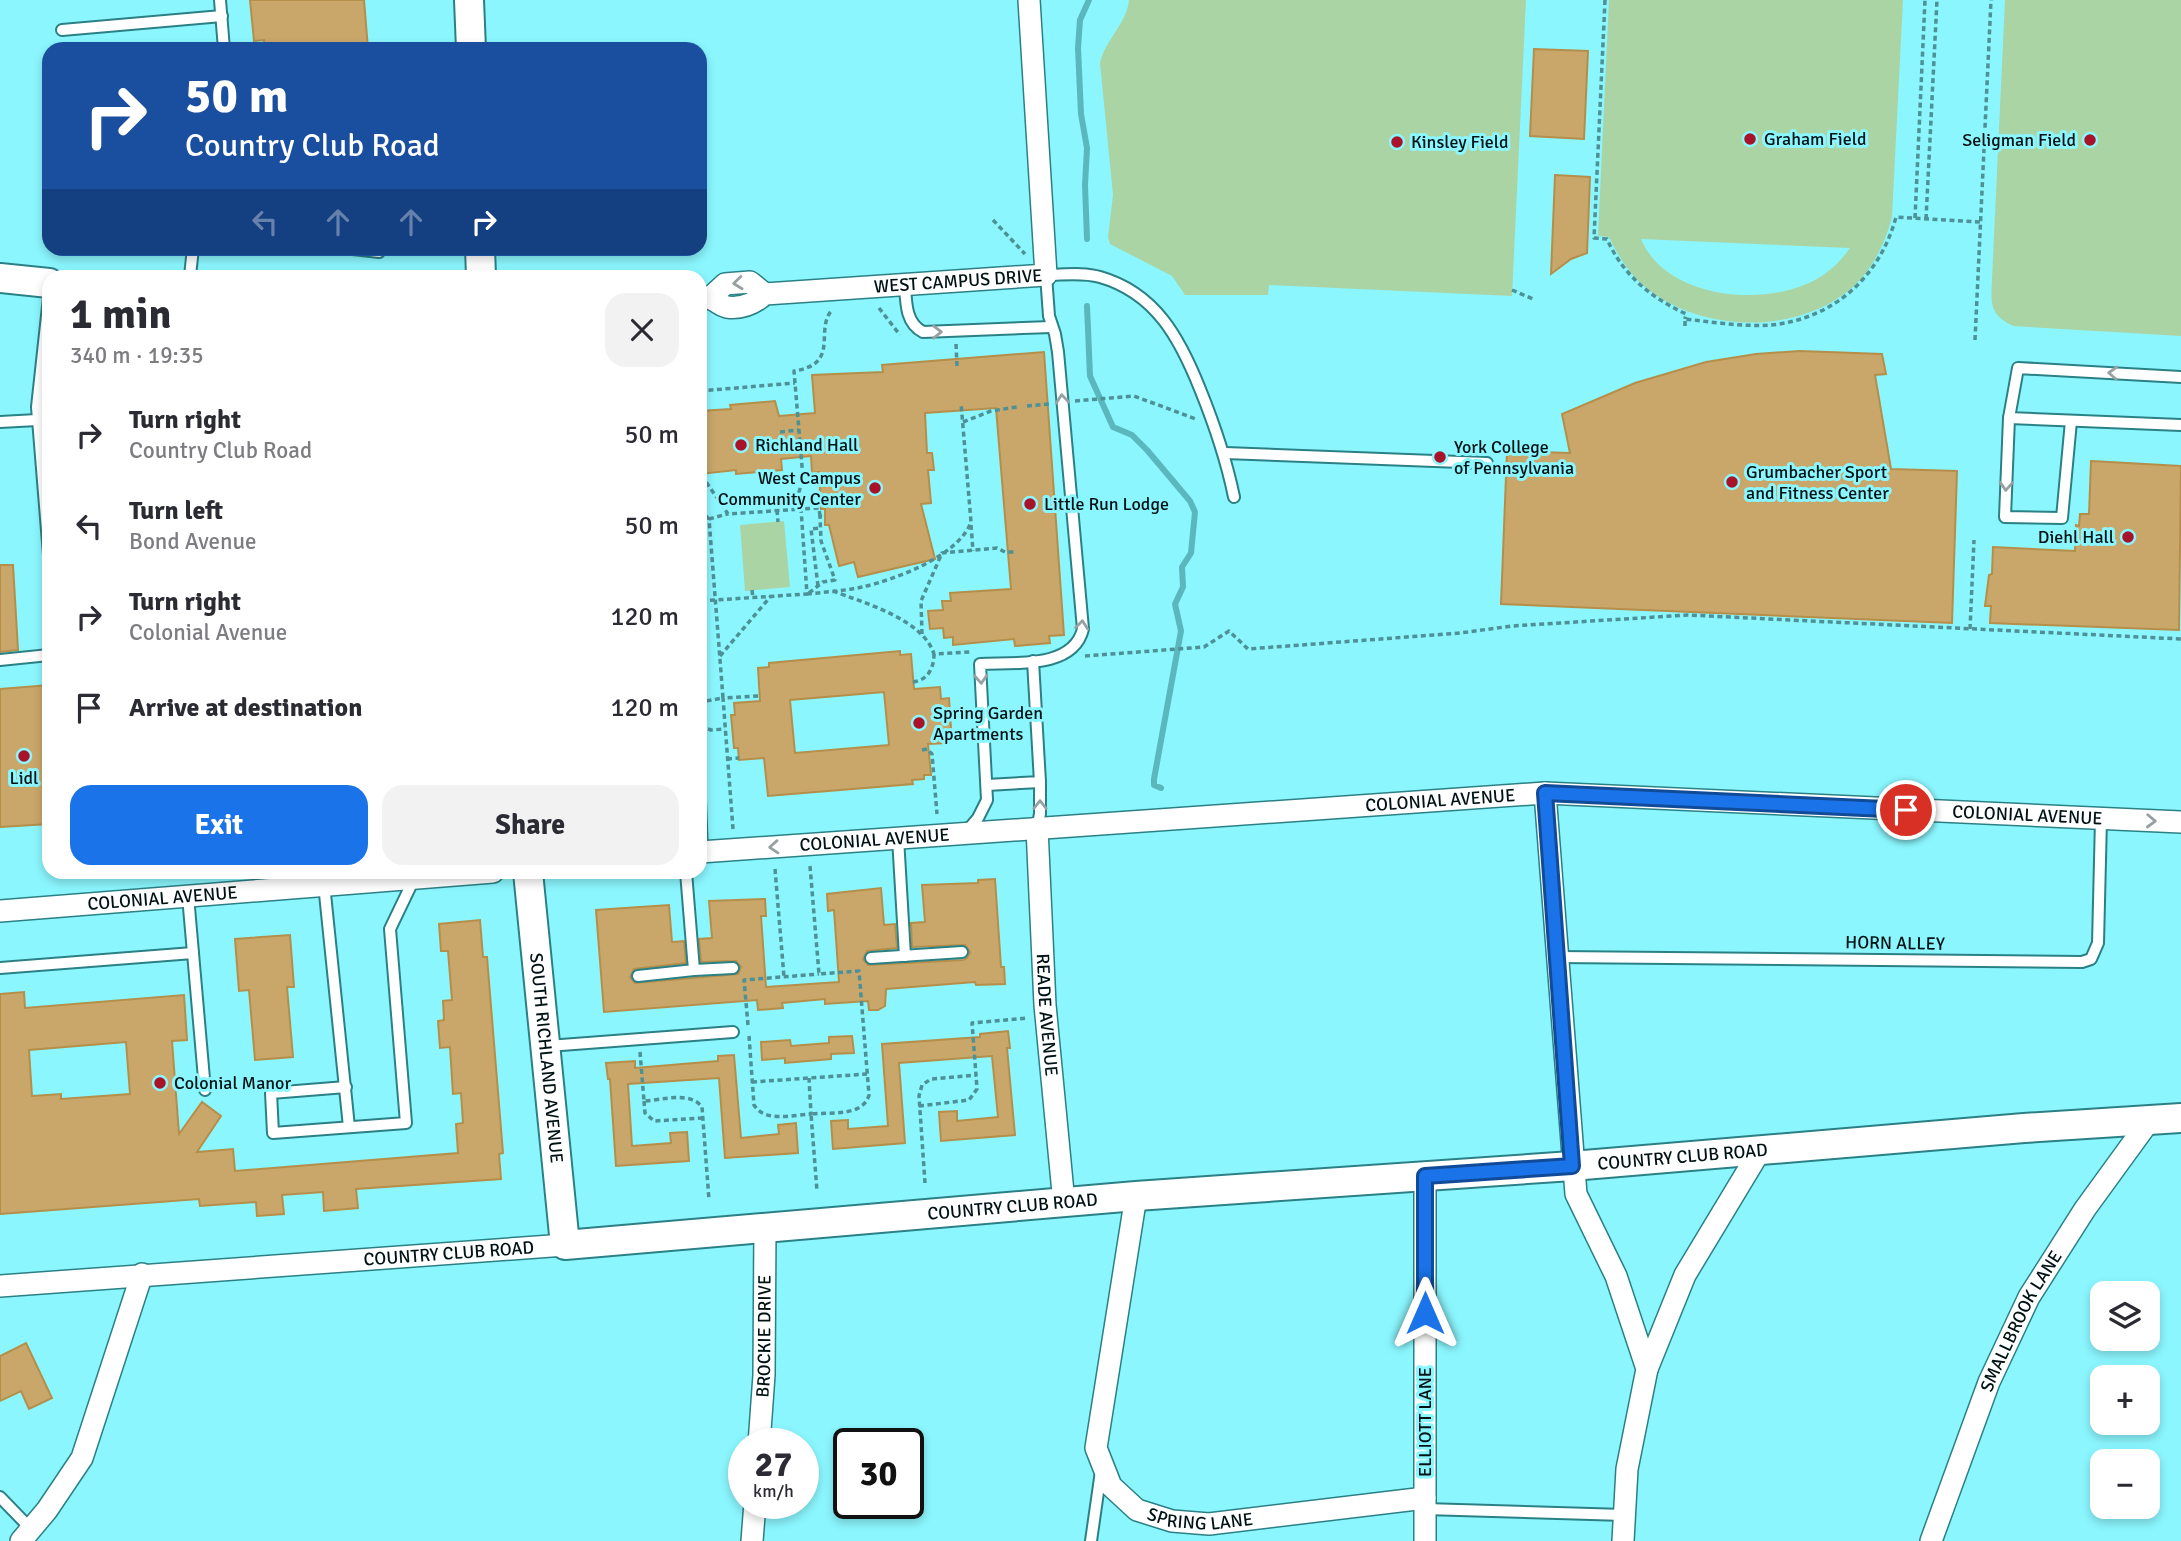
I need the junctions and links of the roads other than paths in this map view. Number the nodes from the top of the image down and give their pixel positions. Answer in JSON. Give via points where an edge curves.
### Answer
{"nodes":[{"id":1,"x":220,"y":0,"type":"edge"},
{"id":2,"x":469,"y":0,"type":"edge"},
{"id":3,"x":1029,"y":0,"type":"edge"},
{"id":4,"x":222,"y":16,"type":"junction"},
{"id":5,"x":62,"y":30,"type":"dead end"},
{"id":6,"x":224,"y":42,"type":"edge"},
{"id":7,"x":471,"y":42,"type":"edge"},
{"id":8,"x":1046,"y":275,"type":"junction"},
{"id":9,"x":0,"y":278,"type":"edge"},
{"id":10,"x":42,"y":282,"type":"edge"},
{"id":11,"x":905,"y":283,"type":"junction"},
{"id":12,"x":707,"y":296,"type":"edge"},
{"id":13,"x":1051,"y":327,"type":"junction"},
{"id":14,"x":2181,"y":377,"type":"edge"},
{"id":15,"x":42,"y":401,"type":"edge"},
{"id":16,"x":2009,"y":418,"type":"junction"},
{"id":17,"x":37,"y":420,"type":"junction"},
{"id":18,"x":2071,"y":421,"type":"junction"},
{"id":19,"x":0,"y":422,"type":"edge"},
{"id":20,"x":2181,"y":425,"type":"edge"},
{"id":21,"x":42,"y":444,"type":"edge"},
{"id":22,"x":1225,"y":453,"type":"junction"},
{"id":23,"x":1487,"y":463,"type":"dead end"},
{"id":24,"x":1234,"y":497,"type":"dead end"},
{"id":25,"x":42,"y":656,"type":"edge"},
{"id":26,"x":0,"y":660,"type":"edge"},
{"id":27,"x":1033,"y":661,"type":"junction"},
{"id":28,"x":1040,"y":782,"type":"junction"},
{"id":29,"x":986,"y":785,"type":"junction"},
{"id":30,"x":1545,"y":793,"type":"junction"},
{"id":31,"x":2101,"y":820,"type":"junction"},
{"id":32,"x":2181,"y":822,"type":"edge"},
{"id":33,"x":1037,"y":828,"type":"junction"},
{"id":34,"x":965,"y":833,"type":"junction"},
{"id":35,"x":898,"y":838,"type":"junction"},
{"id":36,"x":707,"y":852,"type":"edge"},
{"id":37,"x":314,"y":879,"type":"edge"},
{"id":38,"x":399,"y":879,"type":"edge"},
{"id":39,"x":414,"y":879,"type":"edge"},
{"id":40,"x":529,"y":879,"type":"edge"},
{"id":41,"x":687,"y":879,"type":"edge"},
{"id":42,"x":324,"y":884,"type":"junction"},
{"id":43,"x":188,"y":896,"type":"junction"},
{"id":44,"x":0,"y":911,"type":"edge"},
{"id":45,"x":962,"y":952,"type":"dead end"},
{"id":46,"x":193,"y":953,"type":"junction"},
{"id":47,"x":905,"y":956,"type":"junction"},
{"id":48,"x":1557,"y":957,"type":"junction"},
{"id":49,"x":871,"y":958,"type":"dead end"},
{"id":50,"x":0,"y":968,"type":"edge"},
{"id":51,"x":733,"y":968,"type":"dead end"},
{"id":52,"x":694,"y":970,"type":"junction"},
{"id":53,"x":638,"y":976,"type":"dead end"},
{"id":54,"x":733,"y":1032,"type":"dead end"},
{"id":55,"x":545,"y":1046,"type":"junction"},
{"id":56,"x":345,"y":1087,"type":"junction"},
{"id":57,"x":205,"y":1090,"type":"dead end"},
{"id":58,"x":2181,"y":1118,"type":"edge"},
{"id":59,"x":2149,"y":1121,"type":"junction"},
{"id":60,"x":349,"y":1127,"type":"junction"},
{"id":61,"x":1761,"y":1149,"type":"junction"},
{"id":62,"x":1572,"y":1166,"type":"junction"},
{"id":63,"x":1425,"y":1176,"type":"junction"},
{"id":64,"x":1136,"y":1196,"type":"junction"},
{"id":65,"x":1064,"y":1203,"type":"junction"},
{"id":66,"x":765,"y":1228,"type":"junction"},
{"id":67,"x":565,"y":1245,"type":"junction"},
{"id":68,"x":142,"y":1274,"type":"junction"},
{"id":69,"x":0,"y":1286,"type":"edge"},
{"id":70,"x":1647,"y":1369,"type":"junction"},
{"id":71,"x":760,"y":1428,"type":"edge"},
{"id":72,"x":1102,"y":1463,"type":"junction"},
{"id":73,"x":0,"y":1497,"type":"edge"},
{"id":74,"x":1425,"y":1503,"type":"junction"},
{"id":75,"x":1624,"y":1515,"type":"junction"},
{"id":76,"x":754,"y":1519,"type":"edge"},
{"id":77,"x":26,"y":1535,"type":"edge"},
{"id":78,"x":752,"y":1541,"type":"edge"},
{"id":79,"x":1091,"y":1541,"type":"edge"},
{"id":80,"x":1425,"y":1541,"type":"edge"},
{"id":81,"x":1623,"y":1541,"type":"edge"},
{"id":82,"x":1931,"y":1541,"type":"edge"}],
"edges":[{"from":1,"to":4,"type":"lane"},
{"from":2,"to":7,"type":"main road"},
{"from":3,"to":8,"type":"street","name":"WEST CAMPUS DRIVE"},
{"from":4,"to":5,"type":"lane"},
{"from":4,"to":6,"type":"lane"},
{"from":8,"to":11,"type":"street","name":"WEST CAMPUS DRIVE"},
{"from":8,"to":13,"type":"lane"},
{"from":8,"to":22,"type":"lane","via":[[1098,277],[1139,296],[1158,313],[1180,341]]},
{"from":9,"to":10,"type":"main road"},
{"from":11,"to":12,"type":"street","name":"WEST CAMPUS DRIVE","via":[[765,294],[750,282],[725,284]]},
{"from":11,"to":13,"type":"lane","one_way":true,"via":[[909,316],[923,332]]},
{"from":27,"to":13,"type":"lane","one_way":true,"via":[[1052,659],[1069,650],[1083,629],[1063,402]]},
{"from":14,"to":16,"type":"lane","one_way":true,"via":[[2018,368]]},
{"from":15,"to":17,"type":"lane"},
{"from":16,"to":18,"type":"lane"},
{"from":16,"to":18,"type":"lane","one_way":true,"via":[[2005,517],[2030,519],[2062,518]]},
{"from":17,"to":19,"type":"lane"},
{"from":17,"to":21,"type":"lane"},
{"from":18,"to":20,"type":"lane"},
{"from":22,"to":23,"type":"lane"},
{"from":22,"to":24,"type":"lane"},
{"from":25,"to":26,"type":"lane"},
{"from":27,"to":28,"type":"lane"},
{"from":27,"to":29,"type":"lane","one_way":true,"via":[[980,664]]},
{"from":28,"to":29,"type":"lane"},
{"from":33,"to":28,"type":"lane","one_way":true},
{"from":29,"to":34,"type":"lane","via":[[985,807]]},
{"from":30,"to":31,"type":"street","name":"COLONIAL AVENUE"},
{"from":30,"to":33,"type":"street","name":"COLONIAL AVENUE"},
{"from":30,"to":48,"type":"street"},
{"from":31,"to":32,"type":"street","name":"COLONIAL AVENUE","one_way":true},
{"from":31,"to":48,"type":"lane","name":"HORN ALLEY","via":[[2098,943],[2091,960]]},
{"from":33,"to":34,"type":"street","name":"COLONIAL AVENUE"},
{"from":33,"to":65,"type":"street","name":"READE AVENUE","via":[[1045,1005]]},
{"from":34,"to":35,"type":"street","name":"COLONIAL AVENUE"},
{"from":35,"to":36,"type":"street","name":"COLONIAL AVENUE","one_way":true},
{"from":35,"to":47,"type":"lane"},
{"from":37,"to":42,"type":"lane"},
{"from":38,"to":42,"type":"street","name":"COLONIAL AVENUE"},
{"from":39,"to":60,"type":"lane","via":[[390,929],[406,1123]]},
{"from":40,"to":55,"type":"main road","name":"SOUTH RICHLAND AVENUE"},
{"from":41,"to":52,"type":"lane"},
{"from":42,"to":43,"type":"street","name":"COLONIAL AVENUE"},
{"from":42,"to":56,"type":"lane"},
{"from":43,"to":44,"type":"street","name":"COLONIAL AVENUE"},
{"from":43,"to":46,"type":"lane"},
{"from":45,"to":47,"type":"lane"},
{"from":46,"to":50,"type":"lane"},
{"from":46,"to":57,"type":"lane"},
{"from":47,"to":49,"type":"lane"},
{"from":48,"to":62,"type":"street"},
{"from":51,"to":52,"type":"lane"},
{"from":52,"to":53,"type":"lane"},
{"from":54,"to":55,"type":"lane"},
{"from":55,"to":67,"type":"main road","name":"SOUTH RICHLAND AVENUE"},
{"from":56,"to":60,"type":"lane"},
{"from":56,"to":60,"type":"lane","via":[[271,1093],[273,1133]]},
{"from":58,"to":59,"type":"main road","name":"COUNTRY CLUB ROAD"},
{"from":59,"to":61,"type":"main road","name":"COUNTRY CLUB ROAD"},
{"from":59,"to":82,"type":"street","name":"SMALLBROOK LANE","via":[[2029,1297],[1989,1381]]},
{"from":61,"to":62,"type":"main road","name":"COUNTRY CLUB ROAD"},
{"from":61,"to":70,"type":"street","via":[[1685,1275]]},
{"from":62,"to":63,"type":"main road","name":"COUNTRY CLUB ROAD"},
{"from":62,"to":70,"type":"street","via":[[1576,1194],[1616,1276]]},
{"from":63,"to":64,"type":"main road","name":"COUNTRY CLUB ROAD"},
{"from":63,"to":74,"type":"street","name":"ELLIOTT LANE"},
{"from":64,"to":65,"type":"main road","name":"COUNTRY CLUB ROAD"},
{"from":64,"to":72,"type":"street","name":"SPRING LANE","via":[[1096,1448]]},
{"from":65,"to":66,"type":"main road","name":"COUNTRY CLUB ROAD"},
{"from":66,"to":67,"type":"main road","name":"COUNTRY CLUB ROAD"},
{"from":66,"to":71,"type":"street","name":"BROCKIE DRIVE"},
{"from":67,"to":68,"type":"street","name":"COUNTRY CLUB ROAD"},
{"from":68,"to":69,"type":"street","name":"COUNTRY CLUB ROAD"},
{"from":68,"to":77,"type":"street","via":[[82,1458]]},
{"from":70,"to":75,"type":"street","via":[[1627,1469]]},
{"from":72,"to":74,"type":"street","name":"SPRING LANE","via":[[1111,1486],[1137,1510],[1172,1521],[1209,1524]]},
{"from":72,"to":79,"type":"lane"},
{"from":73,"to":77,"type":"lane"},
{"from":74,"to":75,"type":"lane"},
{"from":74,"to":80,"type":"street","name":"ELLIOTT LANE"},
{"from":75,"to":81,"type":"street"},
{"from":76,"to":78,"type":"street"}]}
